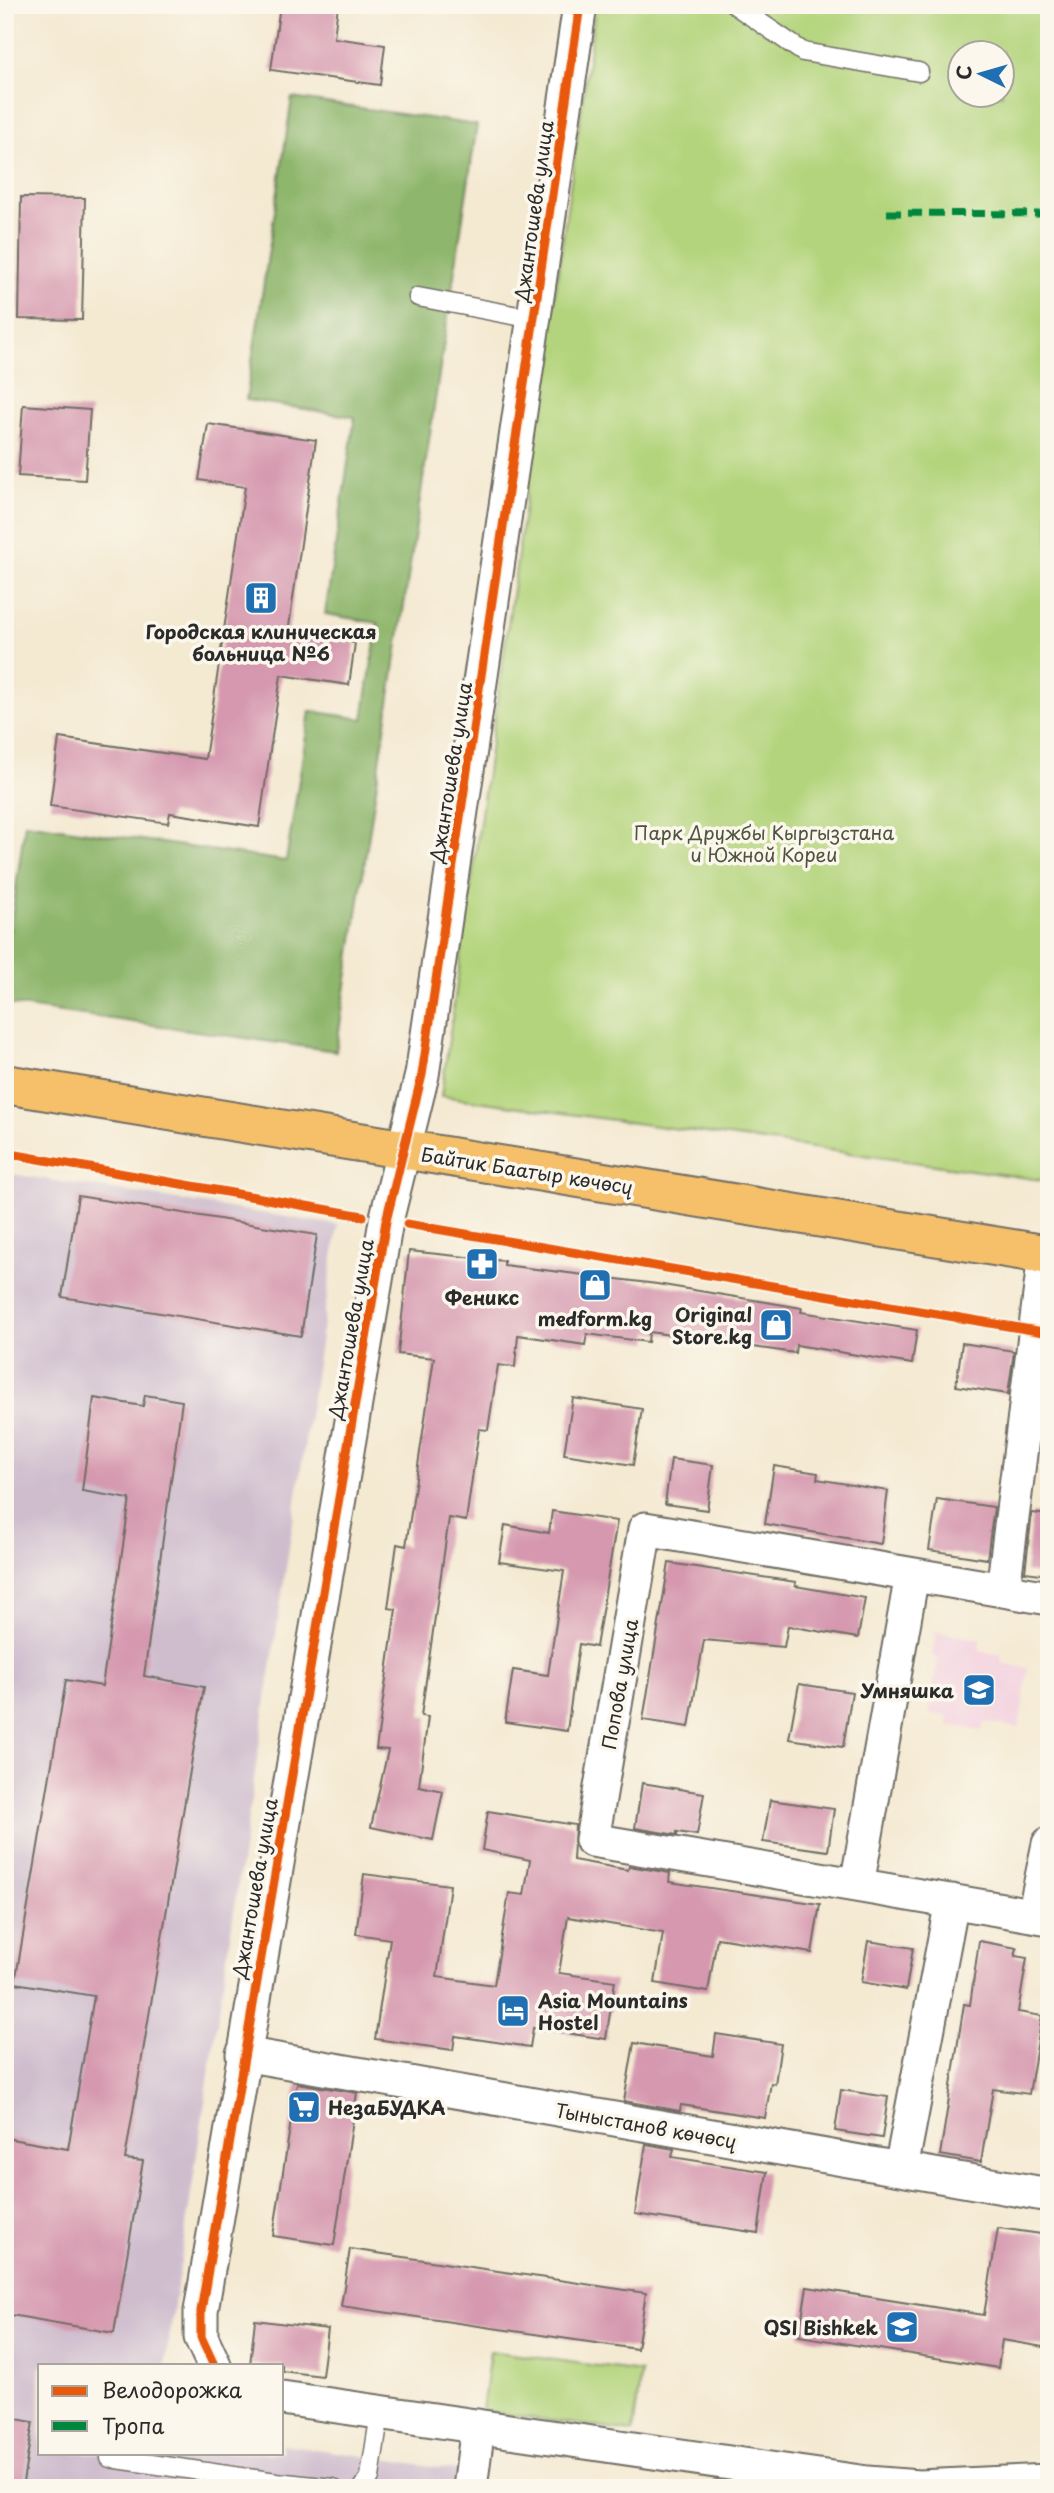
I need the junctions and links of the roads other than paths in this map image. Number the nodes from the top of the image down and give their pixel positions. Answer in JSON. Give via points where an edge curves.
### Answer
{"nodes":[{"id":1,"x":580,"y":5,"type":"edge"},
{"id":2,"x":735,"y":5,"type":"edge"},
{"id":3,"x":919,"y":72,"type":"dead end"},
{"id":4,"x":418,"y":297,"type":"dead end"},
{"id":5,"x":534,"y":319,"type":"junction"},
{"id":6,"x":5,"y":1084,"type":"edge"},
{"id":7,"x":403,"y":1150,"type":"junction"},
{"id":8,"x":1047,"y":1255,"type":"edge"},
{"id":9,"x":912,"y":1575,"type":"junction"},
{"id":10,"x":1003,"y":1590,"type":"junction"},
{"id":11,"x":1049,"y":1598,"type":"edge"},
{"id":12,"x":1049,"y":1844,"type":"edge"},
{"id":13,"x":857,"y":1885,"type":"junction"},
{"id":14,"x":952,"y":1901,"type":"junction"},
{"id":15,"x":1041,"y":1916,"type":"edge"},
{"id":16,"x":243,"y":2054,"type":"junction"},
{"id":17,"x":901,"y":2169,"type":"junction"},
{"id":18,"x":1049,"y":2195,"type":"edge"},
{"id":19,"x":214,"y":2364,"type":"edge"},
{"id":20,"x":284,"y":2398,"type":"edge"},
{"id":21,"x":380,"y":2413,"type":"junction"},
{"id":22,"x":478,"y":2426,"type":"junction"},
{"id":23,"x":110,"y":2458,"type":"dead end"},
{"id":24,"x":1046,"y":2478,"type":"edge"},
{"id":25,"x":333,"y":2488,"type":"edge"},
{"id":26,"x":363,"y":2488,"type":"edge"},
{"id":27,"x":470,"y":2488,"type":"edge"}],
"edges":[{"from":1,"to":5,"type":"street","name":"Джантошева улица"},
{"from":2,"to":3,"type":"lane","via":[[803,52]]},
{"from":4,"to":5,"type":"lane"},
{"from":5,"to":7,"type":"street","name":"Джантошева улица","via":[[422,1075]]},
{"from":6,"to":7,"type":"main road","name":"Байтик Баатыр көчөсү"},
{"from":7,"to":8,"type":"main road","name":"Байтик Баатыр көчөсү"},
{"from":7,"to":16,"type":"street","name":"Джантошева улица","via":[[386,1221]]},
{"from":8,"to":10,"type":"street"},
{"from":9,"to":10,"type":"street","name":"Попова улица"},
{"from":9,"to":13,"type":"street"},
{"from":9,"to":13,"type":"street","name":"Попова улица","via":[[645,1530],[592,1840]]},
{"from":10,"to":11,"type":"street","name":"Попова улица"},
{"from":12,"to":15,"type":"street","name":"Попова улица"},
{"from":13,"to":14,"type":"street","name":"Попова улица"},
{"from":14,"to":15,"type":"street","name":"Попова улица"},
{"from":14,"to":17,"type":"street"},
{"from":16,"to":17,"type":"street","name":"Тыныстанов көчөсү"},
{"from":16,"to":19,"type":"street","name":"Джантошева улица","via":[[201,2311],[201,2337]]},
{"from":17,"to":18,"type":"street","name":"Тыныстанов көчөсү"},
{"from":20,"to":21,"type":"street"},
{"from":21,"to":22,"type":"street"},
{"from":21,"to":26,"type":"lane","via":[[370,2477]]},
{"from":22,"to":24,"type":"street","via":[[867,2483],[919,2487]]},
{"from":22,"to":27,"type":"street"},
{"from":23,"to":25,"type":"lane"}]}
